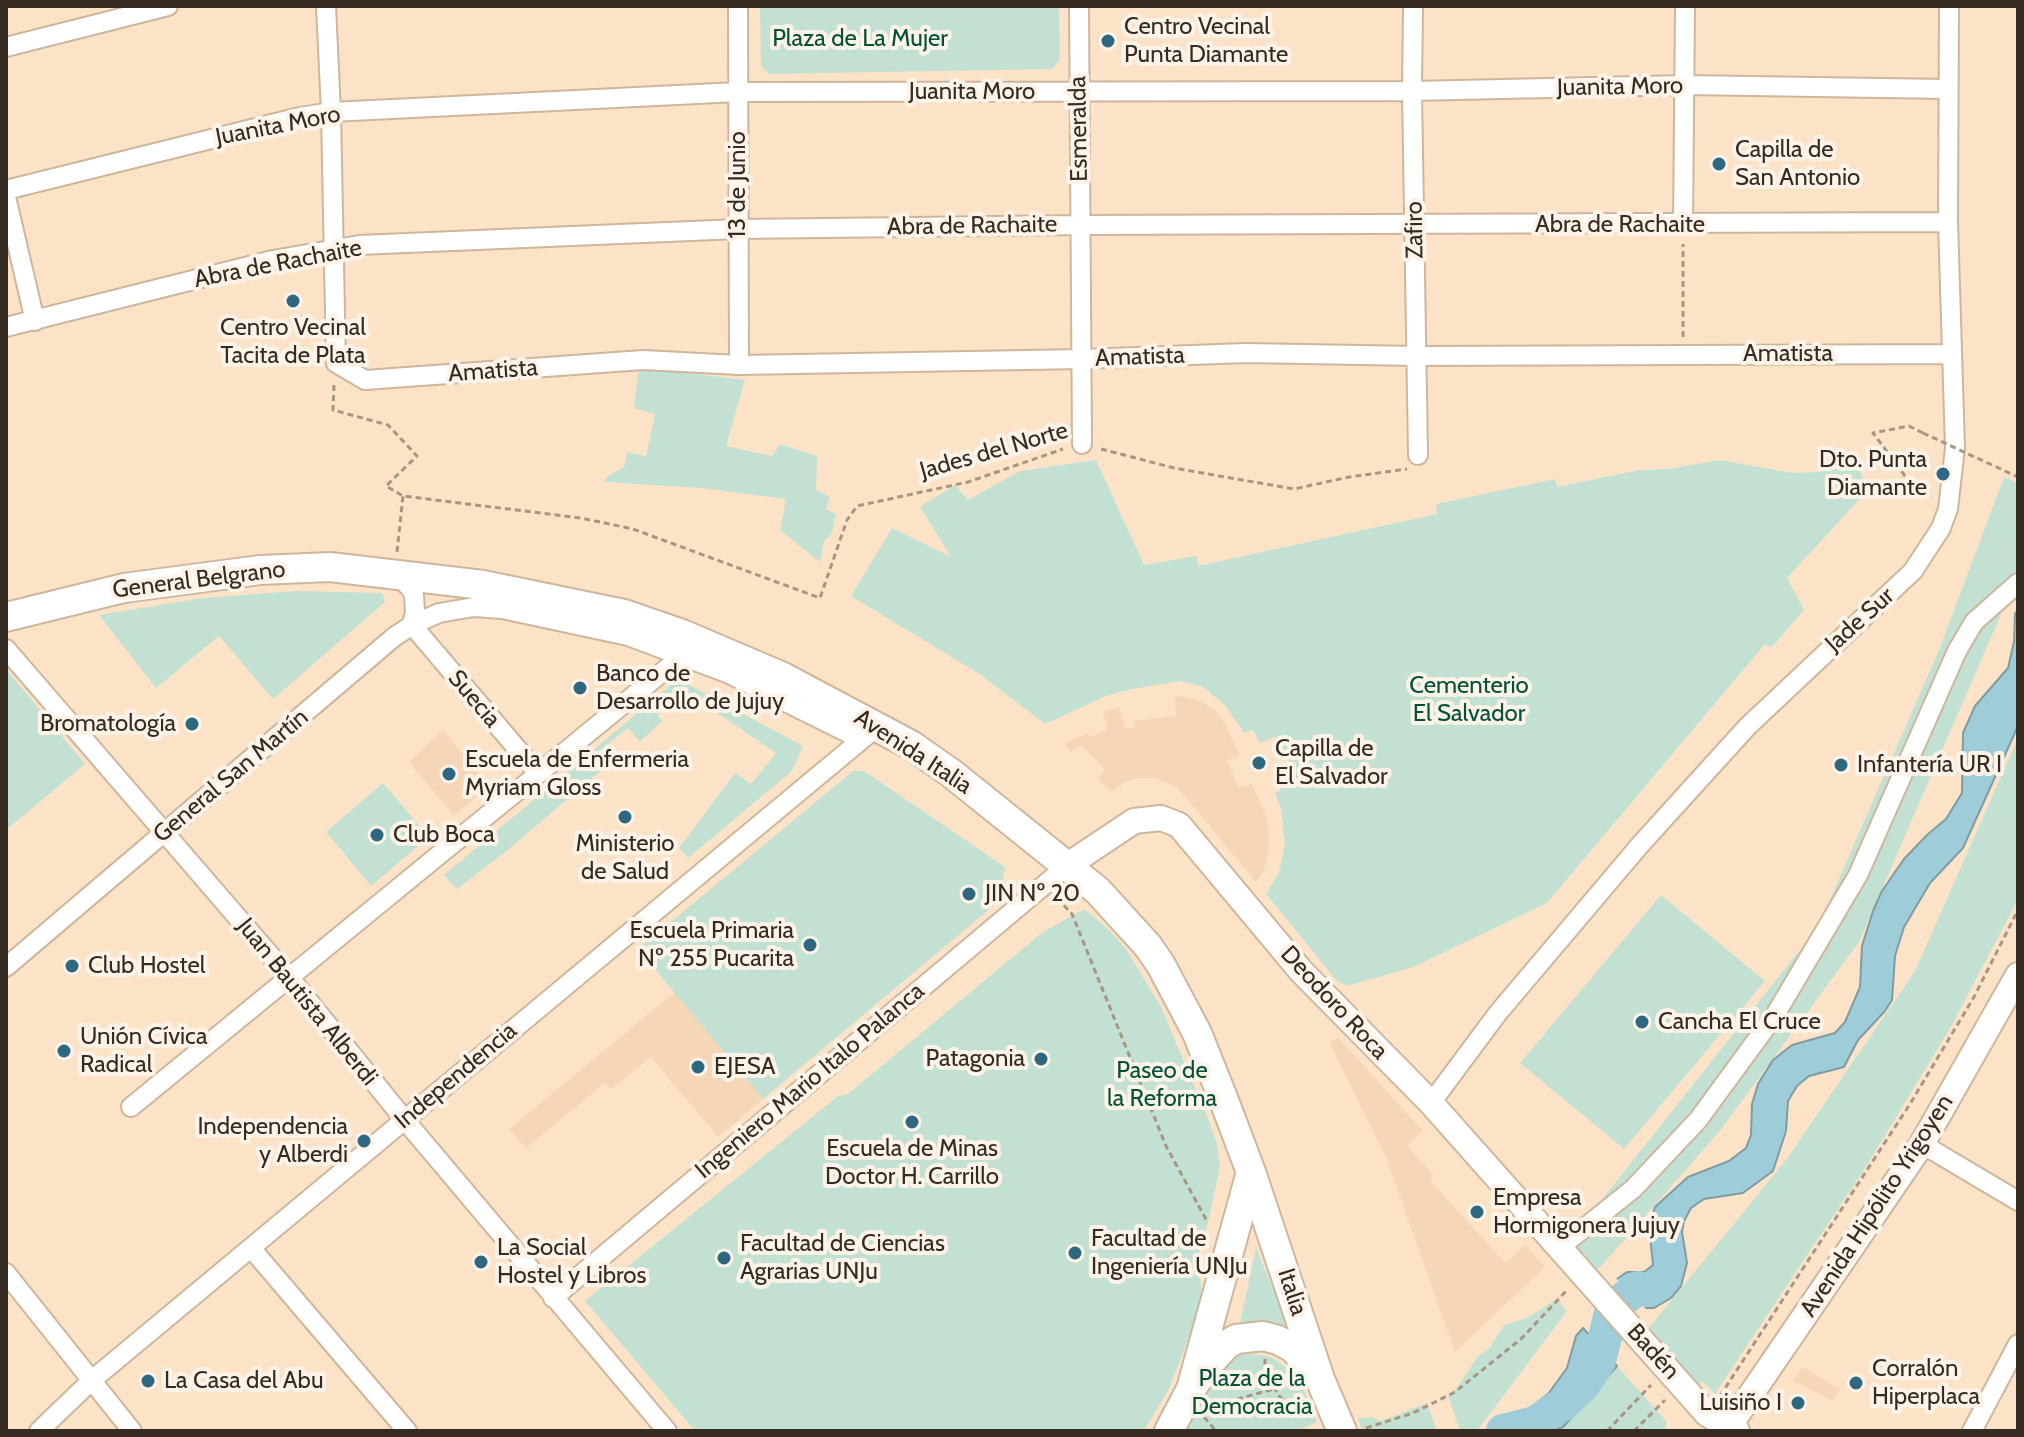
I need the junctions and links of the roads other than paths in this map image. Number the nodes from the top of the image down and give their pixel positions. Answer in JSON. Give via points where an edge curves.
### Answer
{"nodes":[{"id":1,"x":168,"y":6,"type":"edge"},
{"id":2,"x":326,"y":6,"type":"edge"},
{"id":3,"x":738,"y":6,"type":"edge"},
{"id":4,"x":1079,"y":6,"type":"edge"},
{"id":5,"x":1413,"y":6,"type":"edge"},
{"id":6,"x":1685,"y":6,"type":"edge"},
{"id":7,"x":1949,"y":6,"type":"edge"},
{"id":8,"x":6,"y":47,"type":"edge"},
{"id":9,"x":1685,"y":85,"type":"junction"},
{"id":10,"x":1947,"y":89,"type":"junction"},
{"id":11,"x":1412,"y":91,"type":"junction"},
{"id":12,"x":738,"y":92,"type":"junction"},
{"id":13,"x":1078,"y":93,"type":"junction"},
{"id":14,"x":331,"y":112,"type":"junction"},
{"id":15,"x":6,"y":190,"type":"edge"},
{"id":16,"x":6,"y":197,"type":"edge"},
{"id":17,"x":1948,"y":222,"type":"junction"},
{"id":18,"x":1080,"y":225,"type":"junction"},
{"id":19,"x":1414,"y":225,"type":"junction"},
{"id":20,"x":1683,"y":225,"type":"junction"},
{"id":21,"x":738,"y":229,"type":"junction"},
{"id":22,"x":335,"y":250,"type":"junction"},
{"id":23,"x":35,"y":321,"type":"junction"},
{"id":24,"x":6,"y":327,"type":"edge"},
{"id":25,"x":1951,"y":354,"type":"junction"},
{"id":26,"x":1418,"y":356,"type":"junction"},
{"id":27,"x":1083,"y":359,"type":"junction"},
{"id":28,"x":739,"y":365,"type":"junction"},
{"id":29,"x":1082,"y":444,"type":"road end"},
{"id":30,"x":1418,"y":455,"type":"road end"},
{"id":31,"x":395,"y":573,"type":"junction"},
{"id":32,"x":2018,"y":583,"type":"edge"},
{"id":33,"x":6,"y":617,"type":"edge"},
{"id":34,"x":412,"y":625,"type":"junction"},
{"id":35,"x":6,"y":649,"type":"edge"},
{"id":36,"x":682,"y":656,"type":"junction"},
{"id":37,"x":869,"y":732,"type":"junction"},
{"id":38,"x":537,"y":772,"type":"junction"},
{"id":39,"x":165,"y":831,"type":"junction"},
{"id":40,"x":1068,"y":865,"type":"junction"},
{"id":41,"x":6,"y":967,"type":"edge"},
{"id":42,"x":2018,"y":975,"type":"edge"},
{"id":43,"x":289,"y":977,"type":"junction"},
{"id":44,"x":1431,"y":1103,"type":"junction"},
{"id":45,"x":131,"y":1107,"type":"dead end"},
{"id":46,"x":404,"y":1119,"type":"junction"},
{"id":47,"x":1922,"y":1144,"type":"junction"},
{"id":48,"x":1251,"y":1172,"type":"junction"},
{"id":49,"x":2018,"y":1201,"type":"edge"},
{"id":50,"x":251,"y":1248,"type":"junction"},
{"id":51,"x":1558,"y":1249,"type":"junction"},
{"id":52,"x":1579,"y":1272,"type":"joint"},
{"id":53,"x":6,"y":1273,"type":"edge"},
{"id":54,"x":553,"y":1298,"type":"junction"},
{"id":55,"x":2018,"y":1344,"type":"edge"},
{"id":56,"x":1320,"y":1379,"type":"junction"},
{"id":57,"x":92,"y":1380,"type":"junction"},
{"id":58,"x":1199,"y":1403,"type":"junction"},
{"id":59,"x":1330,"y":1419,"type":"edge"},
{"id":60,"x":1731,"y":1430,"type":"edge"},
{"id":61,"x":39,"y":1431,"type":"edge"},
{"id":62,"x":132,"y":1431,"type":"edge"},
{"id":63,"x":407,"y":1431,"type":"edge"},
{"id":64,"x":667,"y":1431,"type":"edge"},
{"id":65,"x":1169,"y":1431,"type":"edge"},
{"id":66,"x":1972,"y":1431,"type":"edge"}],
"edges":[{"from":1,"to":8,"type":"street"},
{"from":2,"to":14,"type":"street"},
{"from":3,"to":12,"type":"street","name":"13 de Junio"},
{"from":4,"to":13,"type":"street","name":"Esmeralda"},
{"from":5,"to":11,"type":"street","name":"Zafiro"},
{"from":6,"to":9,"type":"street"},
{"from":7,"to":10,"type":"street","name":"Jade Sur"},
{"from":9,"to":10,"type":"street","name":"Juanita Moro"},
{"from":9,"to":11,"type":"street","name":"Juanita Moro"},
{"from":9,"to":20,"type":"street"},
{"from":10,"to":17,"type":"street","name":"Jade Sur"},
{"from":11,"to":13,"type":"street","name":"Juanita Moro"},
{"from":11,"to":19,"type":"street","name":"Zafiro"},
{"from":12,"to":13,"type":"street","name":"Juanita Moro"},
{"from":12,"to":14,"type":"street","name":"Juanita Moro"},
{"from":12,"to":21,"type":"street","name":"13 de Junio"},
{"from":13,"to":18,"type":"street","name":"Esmeralda"},
{"from":14,"to":15,"type":"street","name":"Juanita Moro"},
{"from":14,"to":22,"type":"street"},
{"from":16,"to":23,"type":"street"},
{"from":17,"to":20,"type":"street","name":"Abra de Rachaite"},
{"from":17,"to":25,"type":"street","name":"Jade Sur"},
{"from":18,"to":19,"type":"street","name":"Abra de Rachaite"},
{"from":18,"to":21,"type":"street","name":"Abra de Rachaite"},
{"from":18,"to":27,"type":"street","name":"Esmeralda"},
{"from":19,"to":20,"type":"street","name":"Abra de Rachaite"},
{"from":19,"to":26,"type":"street","name":"Zafiro"},
{"from":21,"to":22,"type":"street","name":"Abra de Rachaite"},
{"from":21,"to":28,"type":"street","name":"13 de Junio"},
{"from":22,"to":23,"type":"street","name":"Abra de Rachaite","via":[[273,260]]},
{"from":22,"to":28,"type":"street","name":"Amatista","via":[[336,363],[365,380],[643,360]]},
{"from":23,"to":24,"type":"street","name":"Abra de Rachaite"},
{"from":25,"to":26,"type":"street","name":"Amatista"},
{"from":25,"to":44,"type":"street","name":"Jade Sur","via":[[1955,448],[1948,509],[1913,571],[1785,689],[1708,769],[1546,955]]},
{"from":26,"to":27,"type":"street","name":"Amatista","via":[[1246,353]]},
{"from":26,"to":30,"type":"street","name":"Zafiro"},
{"from":27,"to":28,"type":"street","name":"Amatista"},
{"from":27,"to":29,"type":"street","name":"Esmeralda"},
{"from":31,"to":33,"type":"main road","name":"General Belgrano","via":[[330,567],[219,574],[124,588]]},
{"from":31,"to":34,"type":"street","via":[[414,595]]},
{"from":31,"to":37,"type":"main road","name":"Avenida Italia","via":[[527,592],[624,614],[727,651]]},
{"from":32,"to":51,"type":"street","via":[[1974,622],[1957,651],[1858,875],[1775,1015],[1698,1120],[1633,1189]]},
{"from":34,"to":36,"type":"street","name":"Avenida Italia","via":[[439,613],[502,609],[628,636]]},
{"from":34,"to":38,"type":"street","name":"Suecia"},
{"from":34,"to":39,"type":"street","name":"General San Martín"},
{"from":35,"to":39,"type":"street","name":"Juan Bautista Alberdi"},
{"from":36,"to":37,"type":"street","name":"Avenida Italia"},
{"from":36,"to":38,"type":"street"},
{"from":37,"to":40,"type":"main road","name":"Avenida Italia","via":[[951,773]]},
{"from":37,"to":46,"type":"street","name":"Independencia"},
{"from":38,"to":43,"type":"street"},
{"from":39,"to":41,"type":"street","name":"General San Martín"},
{"from":39,"to":43,"type":"street","name":"Juan Bautista Alberdi"},
{"from":40,"to":44,"type":"street","name":"Deodoro Roca","via":[[1134,821],[1161,818],[1179,825],[1301,971]]},
{"from":40,"to":48,"type":"main road","name":"Avenida Italia","via":[[1098,891],[1161,965],[1197,1033]]},
{"from":40,"to":54,"type":"street","name":"Ingeniero Mario Italo Palanca"},
{"from":42,"to":47,"type":"street","name":"Avenida Hipólito Yrigoyen"},
{"from":43,"to":45,"type":"street"},
{"from":43,"to":46,"type":"street","name":"Juan Bautista Alberdi"},
{"from":44,"to":51,"type":"street","name":"Deodoro Roca"},
{"from":46,"to":50,"type":"street","name":"Independencia"},
{"from":46,"to":54,"type":"street","name":"Juan Bautista Alberdi"},
{"from":47,"to":49,"type":"street"},
{"from":47,"to":60,"type":"street","name":"Avenida Hipólito Yrigoyen"},
{"from":48,"to":56,"type":"main road","name":"Italia"},
{"from":48,"to":58,"type":"main road"},
{"from":50,"to":57,"type":"street","name":"Independencia"},
{"from":50,"to":63,"type":"street"},
{"from":51,"to":52,"type":"street","name":"Deodoro Roca"},
{"from":52,"to":60,"type":"street","name":"Badén","via":[[1659,1369]]},
{"from":53,"to":57,"type":"street"},
{"from":54,"to":64,"type":"street","name":"Juan Bautista Alberdi"},
{"from":55,"to":66,"type":"street"},
{"from":56,"to":58,"type":"main road","via":[[1285,1342],[1245,1337],[1226,1345]]},
{"from":56,"to":59,"type":"main road","name":"Italia"},
{"from":57,"to":61,"type":"street","name":"Independencia"},
{"from":57,"to":62,"type":"street"},
{"from":58,"to":65,"type":"main road"}]}
